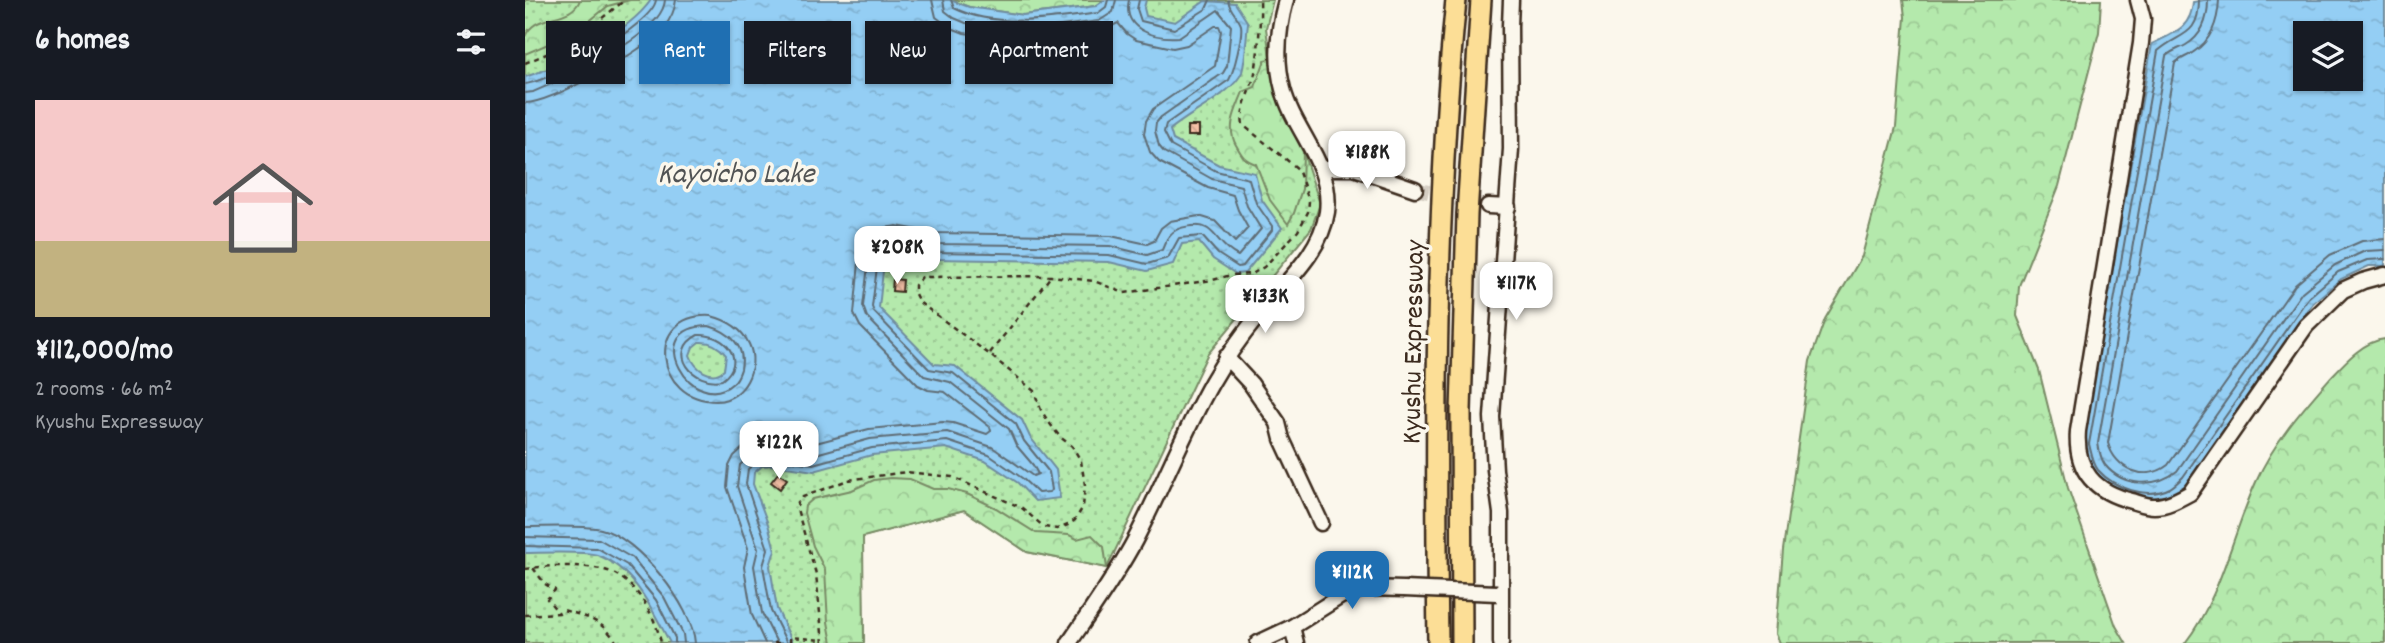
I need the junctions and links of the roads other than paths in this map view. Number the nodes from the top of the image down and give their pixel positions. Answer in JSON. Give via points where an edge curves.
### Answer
{"nodes":[{"id":1,"x":1286,"y":0,"type":"edge"},
{"id":2,"x":1456,"y":0,"type":"edge"},
{"id":3,"x":1481,"y":0,"type":"edge"},
{"id":4,"x":1511,"y":0,"type":"edge"},
{"id":5,"x":2138,"y":0,"type":"edge"},
{"id":6,"x":1322,"y":168,"type":"junction"},
{"id":7,"x":1415,"y":189,"type":"tunnel mouth"},
{"id":8,"x":1488,"y":205,"type":"tunnel mouth"},
{"id":9,"x":1507,"y":207,"type":"junction"},
{"id":10,"x":2385,"y":275,"type":"edge"},
{"id":11,"x":1226,"y":357,"type":"junction"},
{"id":12,"x":1321,"y":523,"type":"dead end"},
{"id":13,"x":1500,"y":593,"type":"junction"},
{"id":14,"x":1292,"y":627,"type":"junction"},
{"id":15,"x":1069,"y":643,"type":"edge"},
{"id":16,"x":1258,"y":643,"type":"edge"},
{"id":17,"x":1296,"y":643,"type":"edge"},
{"id":18,"x":1438,"y":643,"type":"edge"},
{"id":19,"x":1462,"y":643,"type":"edge"},
{"id":20,"x":1501,"y":643,"type":"edge"}],
"edges":[{"from":1,"to":6,"type":"street","via":[[1278,51],[1283,89]]},
{"from":2,"to":18,"type":"highway","name":"Kyushu Expressway","via":[[1442,210]]},
{"from":3,"to":19,"type":"highway","name":"Kyushu Expressway","via":[[1467,214],[1461,411]]},
{"from":4,"to":9,"type":"street"},
{"from":5,"to":10,"type":"street","via":[[2143,19],[2141,43],[2077,441],[2085,471],[2098,486],[2115,496],[2154,506],[2190,493],[2306,326],[2343,290]]},
{"from":6,"to":7,"type":"street","via":[[1354,168]]},
{"from":6,"to":11,"type":"street","via":[[1328,195],[1322,233]]},
{"from":8,"to":9,"type":"street"},
{"from":9,"to":13,"type":"street","via":[[1492,417],[1501,513]]},
{"from":11,"to":12,"type":"street","via":[[1278,423]]},
{"from":11,"to":15,"type":"street","via":[[1135,540]]},
{"from":13,"to":14,"type":"street","bridge":true,"via":[[1366,588],[1341,596]]},
{"from":13,"to":20,"type":"street"},
{"from":14,"to":16,"type":"street"},
{"from":14,"to":17,"type":"street"}]}
